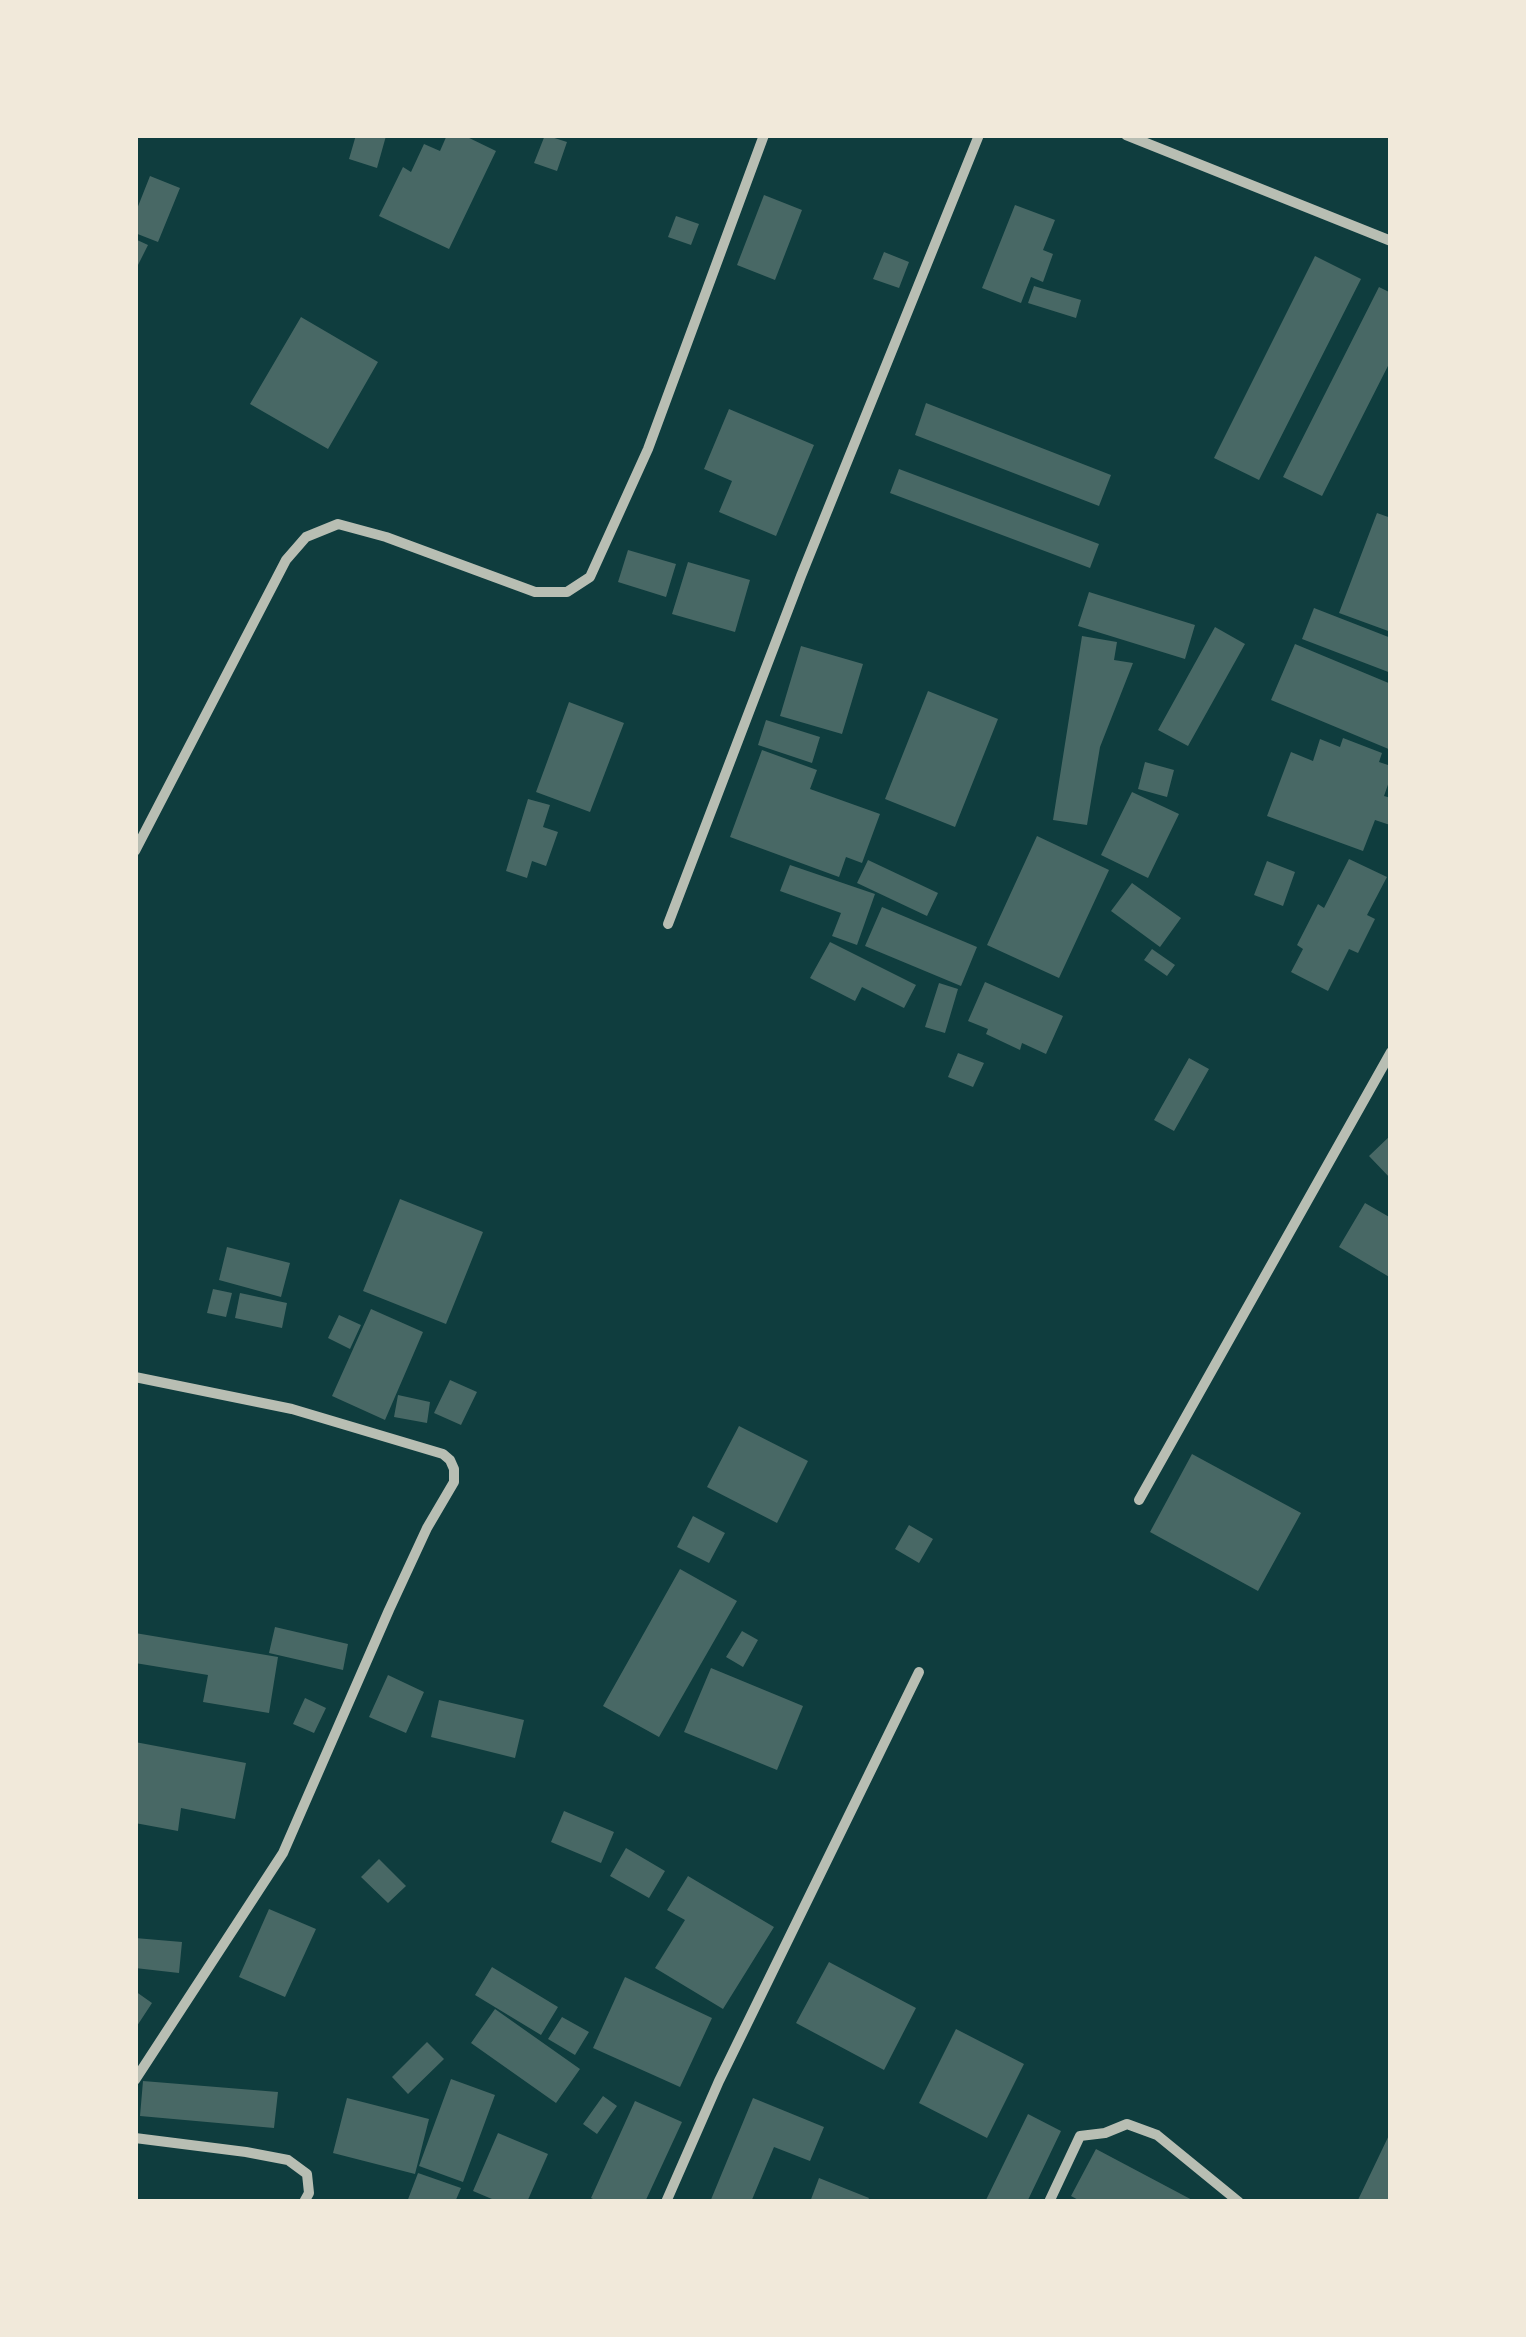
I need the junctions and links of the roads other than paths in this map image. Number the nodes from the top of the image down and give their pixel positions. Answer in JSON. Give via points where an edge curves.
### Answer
{"nodes":[{"id":1,"x":764,"y":135,"type":"edge"},
{"id":2,"x":979,"y":135,"type":"edge"},
{"id":3,"x":1126,"y":135,"type":"edge"},
{"id":4,"x":1391,"y":241,"type":"edge"},
{"id":5,"x":135,"y":850,"type":"edge"},
{"id":6,"x":668,"y":924,"type":"dead end"},
{"id":7,"x":1391,"y":1052,"type":"edge"},
{"id":8,"x":135,"y":1377,"type":"edge"},
{"id":9,"x":1139,"y":1500,"type":"dead end"},
{"id":10,"x":919,"y":1672,"type":"dead end"},
{"id":11,"x":135,"y":2080,"type":"edge"},
{"id":12,"x":135,"y":2138,"type":"edge"},
{"id":13,"x":304,"y":2202,"type":"edge"},
{"id":14,"x":666,"y":2202,"type":"edge"},
{"id":15,"x":1048,"y":2202,"type":"edge"},
{"id":16,"x":1239,"y":2202,"type":"edge"}],
"edges":[{"from":1,"to":5,"type":"street","via":[[648,449],[590,576],[567,592],[535,592],[338,524],[306,537],[286,560]]},
{"from":2,"to":6,"type":"street"},
{"from":3,"to":4,"type":"street"},
{"from":7,"to":9,"type":"street"},
{"from":8,"to":11,"type":"street","via":[[292,1408],[443,1454],[454,1482],[396,1594],[283,1854]]},
{"from":10,"to":14,"type":"street"},
{"from":12,"to":13,"type":"street","via":[[288,2160],[307,2174]]},
{"from":15,"to":16,"type":"street","via":[[1080,2136],[1127,2124],[1156,2136]]}]}
